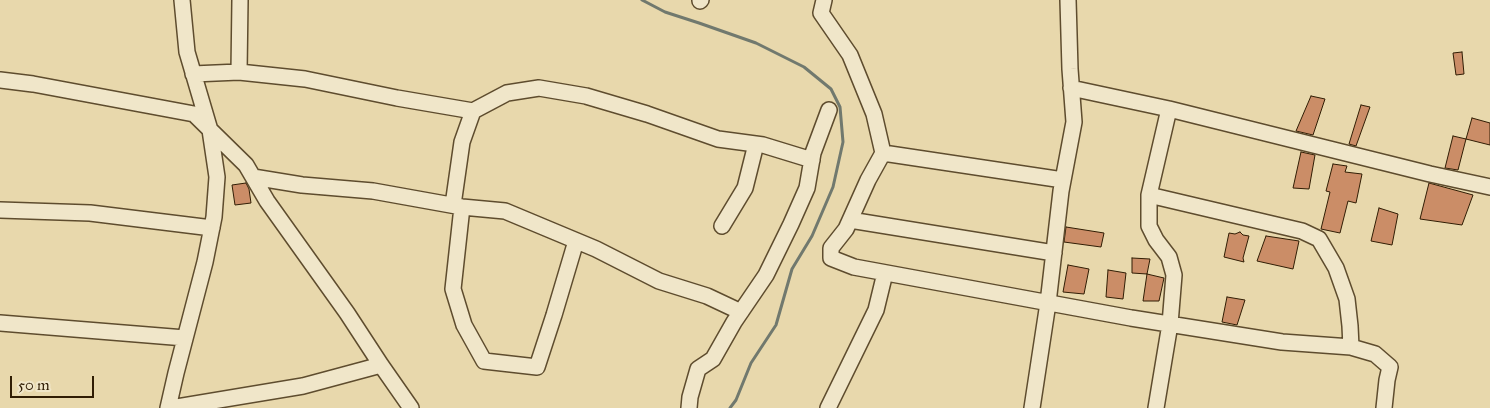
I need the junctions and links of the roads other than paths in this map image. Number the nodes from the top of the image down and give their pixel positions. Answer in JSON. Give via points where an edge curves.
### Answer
{"nodes":[{"id":1,"x":182,"y":0,"type":"edge"},
{"id":2,"x":240,"y":0,"type":"edge"},
{"id":3,"x":824,"y":0,"type":"edge"},
{"id":4,"x":1068,"y":0,"type":"edge"},
{"id":5,"x":239,"y":72,"type":"junction"},
{"id":6,"x":193,"y":74,"type":"junction"},
{"id":7,"x":0,"y":80,"type":"edge"},
{"id":8,"x":1071,"y":88,"type":"junction"},
{"id":9,"x":1169,"y":109,"type":"junction"},
{"id":10,"x":829,"y":110,"type":"dead end"},
{"id":11,"x":474,"y":111,"type":"junction"},
{"id":12,"x":210,"y":130,"type":"junction"},
{"id":13,"x":756,"y":144,"type":"junction"},
{"id":14,"x":883,"y":153,"type":"junction"},
{"id":15,"x":812,"y":160,"type":"junction"},
{"id":16,"x":253,"y":177,"type":"junction"},
{"id":17,"x":1063,"y":180,"type":"junction"},
{"id":18,"x":1490,"y":187,"type":"edge"},
{"id":19,"x":1149,"y":195,"type":"junction"},
{"id":20,"x":458,"y":206,"type":"junction"},
{"id":21,"x":0,"y":210,"type":"edge"},
{"id":22,"x":850,"y":220,"type":"junction"},
{"id":23,"x":722,"y":226,"type":"dead end"},
{"id":24,"x":212,"y":228,"type":"junction"},
{"id":25,"x":576,"y":241,"type":"junction"},
{"id":26,"x":1054,"y":252,"type":"junction"},
{"id":27,"x":885,"y":273,"type":"junction"},
{"id":28,"x":1048,"y":303,"type":"junction"},
{"id":29,"x":741,"y":312,"type":"junction"},
{"id":30,"x":0,"y":323,"type":"edge"},
{"id":31,"x":1170,"y":324,"type":"junction"},
{"id":32,"x":185,"y":338,"type":"junction"},
{"id":33,"x":1351,"y":346,"type":"junction"},
{"id":34,"x":381,"y":365,"type":"junction"},
{"id":35,"x":170,"y":408,"type":"edge"},
{"id":36,"x":411,"y":408,"type":"edge"},
{"id":37,"x":689,"y":408,"type":"edge"},
{"id":38,"x":828,"y":408,"type":"edge"},
{"id":39,"x":1032,"y":408,"type":"edge"},
{"id":40,"x":1156,"y":408,"type":"edge"},
{"id":41,"x":1384,"y":408,"type":"edge"}],
"edges":[{"from":1,"to":6,"type":"street","via":[[187,52]]},
{"from":2,"to":5,"type":"street"},
{"from":3,"to":14,"type":"street","via":[[820,13],[850,55],[874,114]]},
{"from":4,"to":8,"type":"street"},
{"from":5,"to":6,"type":"street"},
{"from":5,"to":11,"type":"street","via":[[305,79]]},
{"from":6,"to":12,"type":"street"},
{"from":7,"to":12,"type":"street","via":[[194,114]]},
{"from":8,"to":9,"type":"street"},
{"from":8,"to":17,"type":"street","via":[[1074,122]]},
{"from":9,"to":18,"type":"street"},
{"from":9,"to":19,"type":"street"},
{"from":10,"to":15,"type":"street"},
{"from":11,"to":13,"type":"street","via":[[507,93],[539,88],[586,96],[718,139]]},
{"from":11,"to":20,"type":"street","via":[[462,142]]},
{"from":12,"to":16,"type":"street","via":[[246,165]]},
{"from":12,"to":24,"type":"street","via":[[217,177]]},
{"from":13,"to":15,"type":"street"},
{"from":13,"to":23,"type":"street","via":[[745,188]]},
{"from":14,"to":17,"type":"street"},
{"from":14,"to":22,"type":"street"},
{"from":15,"to":29,"type":"street","via":[[807,188],[791,224],[766,275]]},
{"from":16,"to":20,"type":"street","via":[[373,191]]},
{"from":16,"to":34,"type":"street"},
{"from":17,"to":26,"type":"street"},
{"from":19,"to":31,"type":"street","via":[[1149,226],[1169,257],[1174,275]]},
{"from":19,"to":33,"type":"street","via":[[1302,231],[1319,239],[1336,268],[1347,299]]},
{"from":20,"to":25,"type":"street","via":[[505,211]]},
{"from":20,"to":25,"type":"street","via":[[453,288],[464,325],[484,361],[537,367]]},
{"from":21,"to":24,"type":"street","via":[[90,213]]},
{"from":22,"to":26,"type":"street"},
{"from":22,"to":27,"type":"street","via":[[832,248],[831,258],[854,267]]},
{"from":24,"to":32,"type":"street"},
{"from":25,"to":29,"type":"street","via":[[659,281],[707,296]]},
{"from":26,"to":28,"type":"street"},
{"from":27,"to":28,"type":"street"},
{"from":27,"to":38,"type":"street","via":[[876,310]]},
{"from":28,"to":31,"type":"street"},
{"from":28,"to":39,"type":"street"},
{"from":29,"to":37,"type":"street","via":[[713,359],[698,369]]},
{"from":30,"to":32,"type":"street"},
{"from":31,"to":33,"type":"street","via":[[1282,342]]},
{"from":31,"to":40,"type":"street"},
{"from":32,"to":35,"type":"street"},
{"from":33,"to":41,"type":"street","via":[[1375,354],[1390,367]]},
{"from":34,"to":35,"type":"street","via":[[303,386]]},
{"from":34,"to":36,"type":"street"}]}
